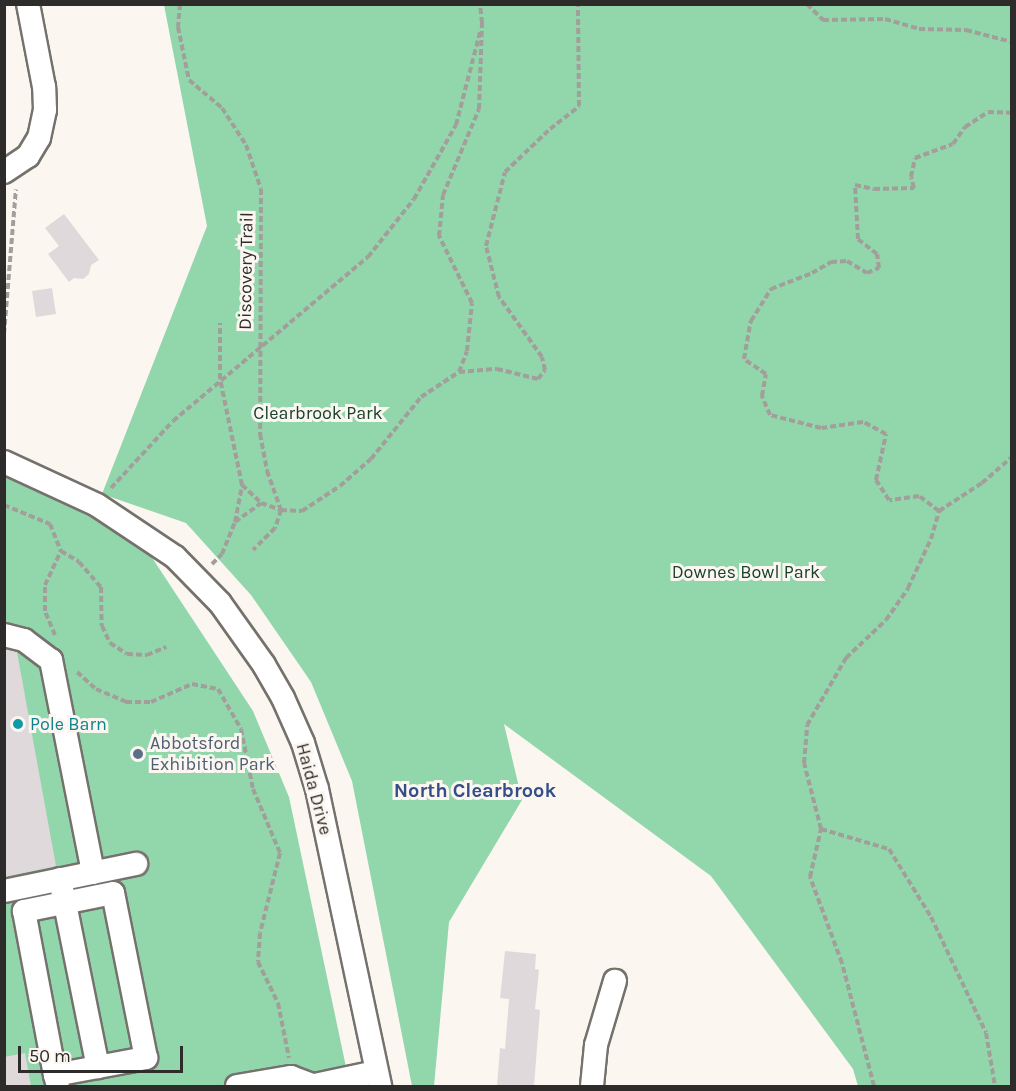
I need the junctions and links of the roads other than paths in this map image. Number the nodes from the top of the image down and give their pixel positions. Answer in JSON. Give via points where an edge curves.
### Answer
{"nodes":[{"id":1,"x":28,"y":4,"type":"edge"},
{"id":2,"x":9,"y":169,"type":"edge"},
{"id":3,"x":4,"y":462,"type":"edge"},
{"id":4,"x":4,"y":635,"type":"edge"},
{"id":5,"x":136,"y":864,"type":"dead end"},
{"id":6,"x":93,"y":873,"type":"junction"},
{"id":7,"x":60,"y":879,"type":"junction"},
{"id":8,"x":4,"y":891,"type":"edge"},
{"id":9,"x":65,"y":903,"type":"junction"},
{"id":10,"x":615,"y":981,"type":"dead end"},
{"id":11,"x":98,"y":1066,"type":"junction"},
{"id":12,"x":378,"y":1079,"type":"edge"},
{"id":13,"x":56,"y":1081,"type":"edge"},
{"id":14,"x":305,"y":1083,"type":"edge"},
{"id":15,"x":237,"y":1086,"type":"edge"},
{"id":16,"x":592,"y":1086,"type":"edge"}],
"edges":[{"from":1,"to":2,"type":"street","via":[[45,110],[39,138],[28,156]]},
{"from":3,"to":12,"type":"street","name":"Haida Drive","via":[[97,505],[175,557],[220,603],[264,665],[303,743],[317,789]]},
{"from":4,"to":6,"type":"street","via":[[24,640],[51,660]]},
{"from":5,"to":6,"type":"street"},
{"from":6,"to":7,"type":"street"},
{"from":7,"to":8,"type":"street"},
{"from":7,"to":9,"type":"street"},
{"from":9,"to":11,"type":"street"},
{"from":9,"to":11,"type":"street","via":[[113,893],[146,1058]]},
{"from":9,"to":13,"type":"street","via":[[24,911]]},
{"from":10,"to":16,"type":"street","via":[[596,1045]]},
{"from":11,"to":13,"type":"street"},
{"from":12,"to":14,"type":"street"},
{"from":14,"to":15,"type":"street"}]}
